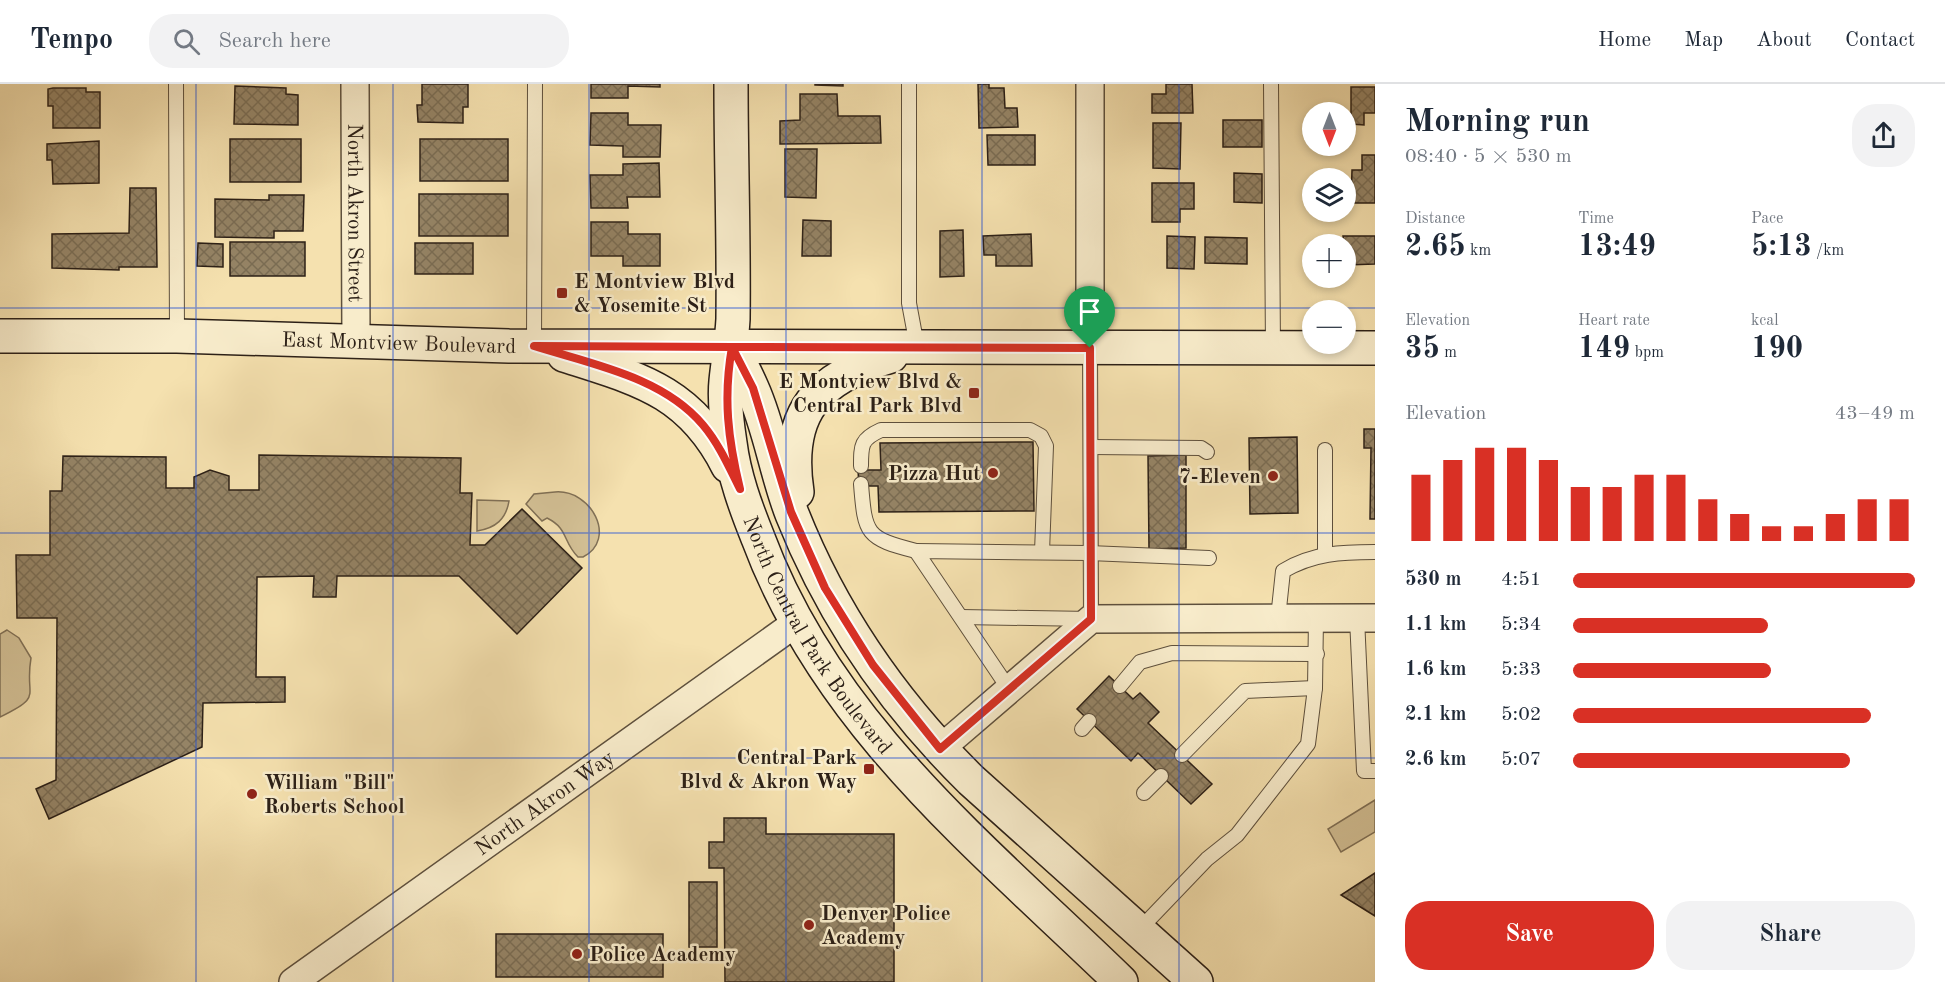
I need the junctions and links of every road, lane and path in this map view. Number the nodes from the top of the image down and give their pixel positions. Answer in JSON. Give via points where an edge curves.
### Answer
{"nodes":[{"id":1,"x":176,"y":84,"type":"edge"},
{"id":2,"x":355,"y":84,"type":"edge"},
{"id":3,"x":535,"y":84,"type":"edge"},
{"id":4,"x":731,"y":84,"type":"edge"},
{"id":5,"x":909,"y":84,"type":"edge"},
{"id":6,"x":1090,"y":84,"type":"edge"},
{"id":7,"x":1271,"y":84,"type":"edge"},
{"id":8,"x":0,"y":336,"type":"edge"},
{"id":9,"x":177,"y":336,"type":"junction"},
{"id":10,"x":356,"y":341,"type":"junction"},
{"id":11,"x":534,"y":346,"type":"junction"},
{"id":12,"x":732,"y":347,"type":"junction"},
{"id":13,"x":917,"y":348,"type":"junction"},
{"id":14,"x":1090,"y":348,"type":"junction"},
{"id":15,"x":1273,"y":348,"type":"junction"},
{"id":16,"x":1375,"y":348,"type":"edge"},
{"id":17,"x":1090,"y":447,"type":"junction"},
{"id":18,"x":1325,"y":450,"type":"dead end"},
{"id":19,"x":1207,"y":452,"type":"dead end"},
{"id":20,"x":861,"y":466,"type":"dead end"},
{"id":21,"x":861,"y":484,"type":"dead end"},
{"id":22,"x":740,"y":489,"type":"junction"},
{"id":23,"x":807,"y":550,"type":"junction"},
{"id":24,"x":916,"y":551,"type":"junction"},
{"id":25,"x":1042,"y":552,"type":"junction"},
{"id":26,"x":1375,"y":552,"type":"edge"},
{"id":27,"x":1089,"y":553,"type":"junction"},
{"id":28,"x":1325,"y":554,"type":"junction"},
{"id":29,"x":1209,"y":558,"type":"dead end"},
{"id":30,"x":961,"y":617,"type":"junction"},
{"id":31,"x":1278,"y":618,"type":"junction"},
{"id":32,"x":1316,"y":618,"type":"junction"},
{"id":33,"x":1366,"y":618,"type":"edge"},
{"id":34,"x":1091,"y":619,"type":"junction"},
{"id":35,"x":796,"y":623,"type":"junction"},
{"id":36,"x":1317,"y":654,"type":"junction"},
{"id":37,"x":1120,"y":686,"type":"dead end"},
{"id":38,"x":1315,"y":688,"type":"junction"},
{"id":39,"x":1009,"y":690,"type":"junction"},
{"id":40,"x":940,"y":749,"type":"junction"},
{"id":41,"x":1182,"y":755,"type":"dead end"},
{"id":42,"x":1375,"y":771,"type":"edge"},
{"id":43,"x":1161,"y":776,"type":"dead end"},
{"id":44,"x":1144,"y":793,"type":"dead end"},
{"id":45,"x":1137,"y":931,"type":"junction"},
{"id":46,"x":293,"y":982,"type":"edge"},
{"id":47,"x":1121,"y":982,"type":"edge"},
{"id":48,"x":1196,"y":982,"type":"edge"}],
"edges":[{"from":1,"to":9,"type":"lane"},
{"from":2,"to":10,"type":"street","name":"North Akron Street"},
{"from":3,"to":11,"type":"lane"},
{"from":4,"to":12,"type":"main road"},
{"from":5,"to":13,"type":"lane","via":[[909,303]]},
{"from":6,"to":14,"type":"street"},
{"from":7,"to":15,"type":"lane"},
{"from":8,"to":9,"type":"main road","name":"East Montview Boulevard"},
{"from":9,"to":10,"type":"main road","name":"East Montview Boulevard"},
{"from":10,"to":11,"type":"main road","name":"East Montview Boulevard"},
{"from":11,"to":12,"type":"main road","name":"East Montview Boulevard"},
{"from":11,"to":22,"type":"main road","via":[[628,376],[689,410],[714,439]]},
{"from":12,"to":13,"type":"main road","name":"East Montview Boulevard"},
{"from":12,"to":22,"type":"main road","name":"North Central Park Boulevard","via":[[726,381],[727,405]]},
{"from":12,"to":23,"type":"main road","name":"North Central Park Boulevard","via":[[753,388],[779,478]]},
{"from":13,"to":14,"type":"main road","name":"East Montview Boulevard"},
{"from":13,"to":23,"type":"main road","via":[[848,371],[833,379],[809,405],[798,432],[793,468]]},
{"from":14,"to":15,"type":"main road","name":"East Montview Boulevard"},
{"from":14,"to":17,"type":"lane"},
{"from":15,"to":16,"type":"main road","name":"East Montview Boulevard"},
{"from":17,"to":19,"type":"lane","via":[[1201,448]]},
{"from":17,"to":27,"type":"lane"},
{"from":18,"to":28,"type":"lane"},
{"from":20,"to":25,"type":"lane","via":[[861,445],[881,430],[1030,430],[1041,436],[1046,446]]},
{"from":21,"to":24,"type":"lane","via":[[863,519],[869,531],[882,542]]},
{"from":22,"to":35,"type":"main road","name":"North Central Park Boulevard","via":[[765,558]]},
{"from":23,"to":40,"type":"main road","name":"North Central Park Boulevard","via":[[873,665]]},
{"from":24,"to":25,"type":"lane"},
{"from":24,"to":30,"type":"lane"},
{"from":25,"to":27,"type":"lane"},
{"from":26,"to":28,"type":"lane"},
{"from":27,"to":29,"type":"lane"},
{"from":27,"to":34,"type":"lane"},
{"from":28,"to":31,"type":"lane","via":[[1283,571]]},
{"from":30,"to":34,"type":"lane"},
{"from":30,"to":39,"type":"lane"},
{"from":31,"to":32,"type":"street"},
{"from":31,"to":34,"type":"street"},
{"from":32,"to":33,"type":"street"},
{"from":32,"to":36,"type":"lane"},
{"from":33,"to":42,"type":"lane","via":[[1364,771]]},
{"from":34,"to":39,"type":"street"},
{"from":35,"to":46,"type":"street","name":"North Akron Way"},
{"from":35,"to":47,"type":"main road","name":"North Central Park Boulevard","via":[[841,692],[889,753],[959,830]]},
{"from":36,"to":37,"type":"lane","via":[[1172,653],[1140,662]]},
{"from":36,"to":38,"type":"lane"},
{"from":38,"to":41,"type":"lane","via":[[1245,691]]},
{"from":38,"to":45,"type":"lane","via":[[1308,744],[1237,835],[1207,859]]},
{"from":39,"to":40,"type":"street"},
{"from":40,"to":45,"type":"main road","name":"North Central Park Boulevard"},
{"from":43,"to":44,"type":"lane"},
{"from":45,"to":48,"type":"main road","name":"North Central Park Boulevard"}]}
